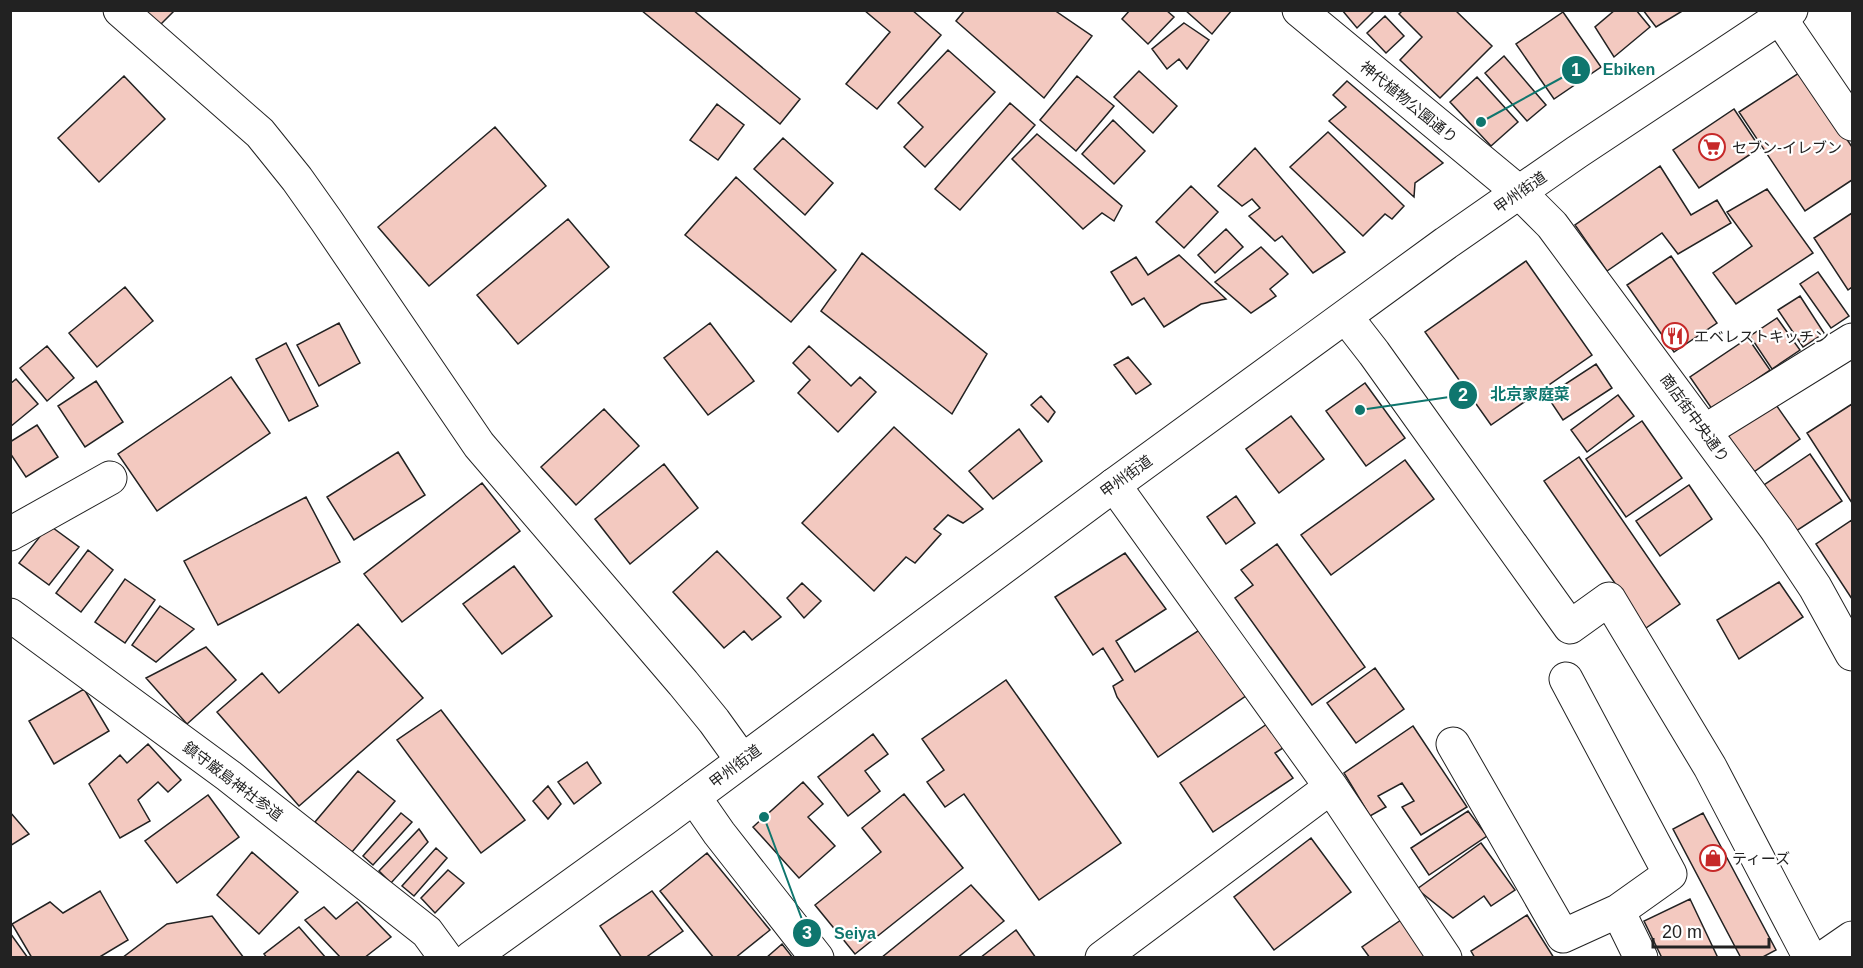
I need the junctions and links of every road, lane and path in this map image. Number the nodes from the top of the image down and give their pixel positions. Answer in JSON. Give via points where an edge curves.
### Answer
{"nodes":[{"id":1,"x":120,"y":10,"type":"edge"},
{"id":2,"x":1299,"y":10,"type":"edge"},
{"id":3,"x":1785,"y":14,"type":"edge"},
{"id":4,"x":1852,"y":124,"type":"edge"},
{"id":5,"x":1520,"y":193,"type":"junction"},
{"id":6,"x":1346,"y":317,"type":"junction"},
{"id":7,"x":1852,"y":340,"type":"edge"},
{"id":8,"x":1705,"y":432,"type":"junction"},
{"id":9,"x":110,"y":478,"type":"dead end"},
{"id":10,"x":1114,"y":485,"type":"junction"},
{"id":11,"x":10,"y":534,"type":"edge"},
{"id":12,"x":10,"y":615,"type":"edge"},
{"id":13,"x":1852,"y":654,"type":"edge"},
{"id":14,"x":1566,"y":679,"type":"dead end"},
{"id":15,"x":1453,"y":744,"type":"dead end"},
{"id":16,"x":742,"y":760,"type":"junction"},
{"id":17,"x":1331,"y":786,"type":"junction"},
{"id":18,"x":694,"y":797,"type":"junction"},
{"id":19,"x":1618,"y":911,"type":"junction"},
{"id":20,"x":1852,"y":938,"type":"edge"},
{"id":21,"x":446,"y":957,"type":"edge"},
{"id":22,"x":471,"y":957,"type":"edge"},
{"id":23,"x":818,"y":957,"type":"edge"},
{"id":24,"x":1102,"y":957,"type":"edge"},
{"id":25,"x":1444,"y":957,"type":"edge"},
{"id":26,"x":1641,"y":957,"type":"edge"},
{"id":27,"x":1810,"y":957,"type":"edge"},
{"id":28,"x":1823,"y":957,"type":"edge"}],
"edges":[{"from":1,"to":16,"type":"main road","via":[[260,133],[309,195],[479,445],[683,683]]},
{"from":2,"to":5,"type":"main road","name":"神代植物公園通り"},
{"from":3,"to":4,"type":"main road"},
{"from":3,"to":5,"type":"main road","name":"甲州街道"},
{"from":5,"to":6,"type":"main road","name":"甲州街道"},
{"from":5,"to":8,"type":"main road","name":"商店街中央通り","via":[[1552,225]]},
{"from":6,"to":10,"type":"main road","name":"甲州街道"},
{"from":6,"to":27,"type":"main road","via":[[1569,627],[1609,599],[1710,767]]},
{"from":7,"to":8,"type":"main road"},
{"from":8,"to":13,"type":"main road","name":"商店街中央通り","via":[[1778,530]]},
{"from":9,"to":11,"type":"main road"},
{"from":10,"to":16,"type":"main road","name":"甲州街道"},
{"from":10,"to":17,"type":"main road"},
{"from":12,"to":21,"type":"main road","name":"鎮守厳島神社参道","via":[[238,784],[427,932]]},
{"from":14,"to":19,"type":"main road","via":[[1670,874]]},
{"from":15,"to":19,"type":"main road","via":[[1563,936]]},
{"from":16,"to":18,"type":"main road","name":"甲州街道"},
{"from":17,"to":24,"type":"main road"},
{"from":17,"to":25,"type":"main road"},
{"from":18,"to":22,"type":"main road","name":"甲州街道"},
{"from":18,"to":23,"type":"main road"},
{"from":19,"to":26,"type":"main road"},
{"from":20,"to":28,"type":"main road"}]}
